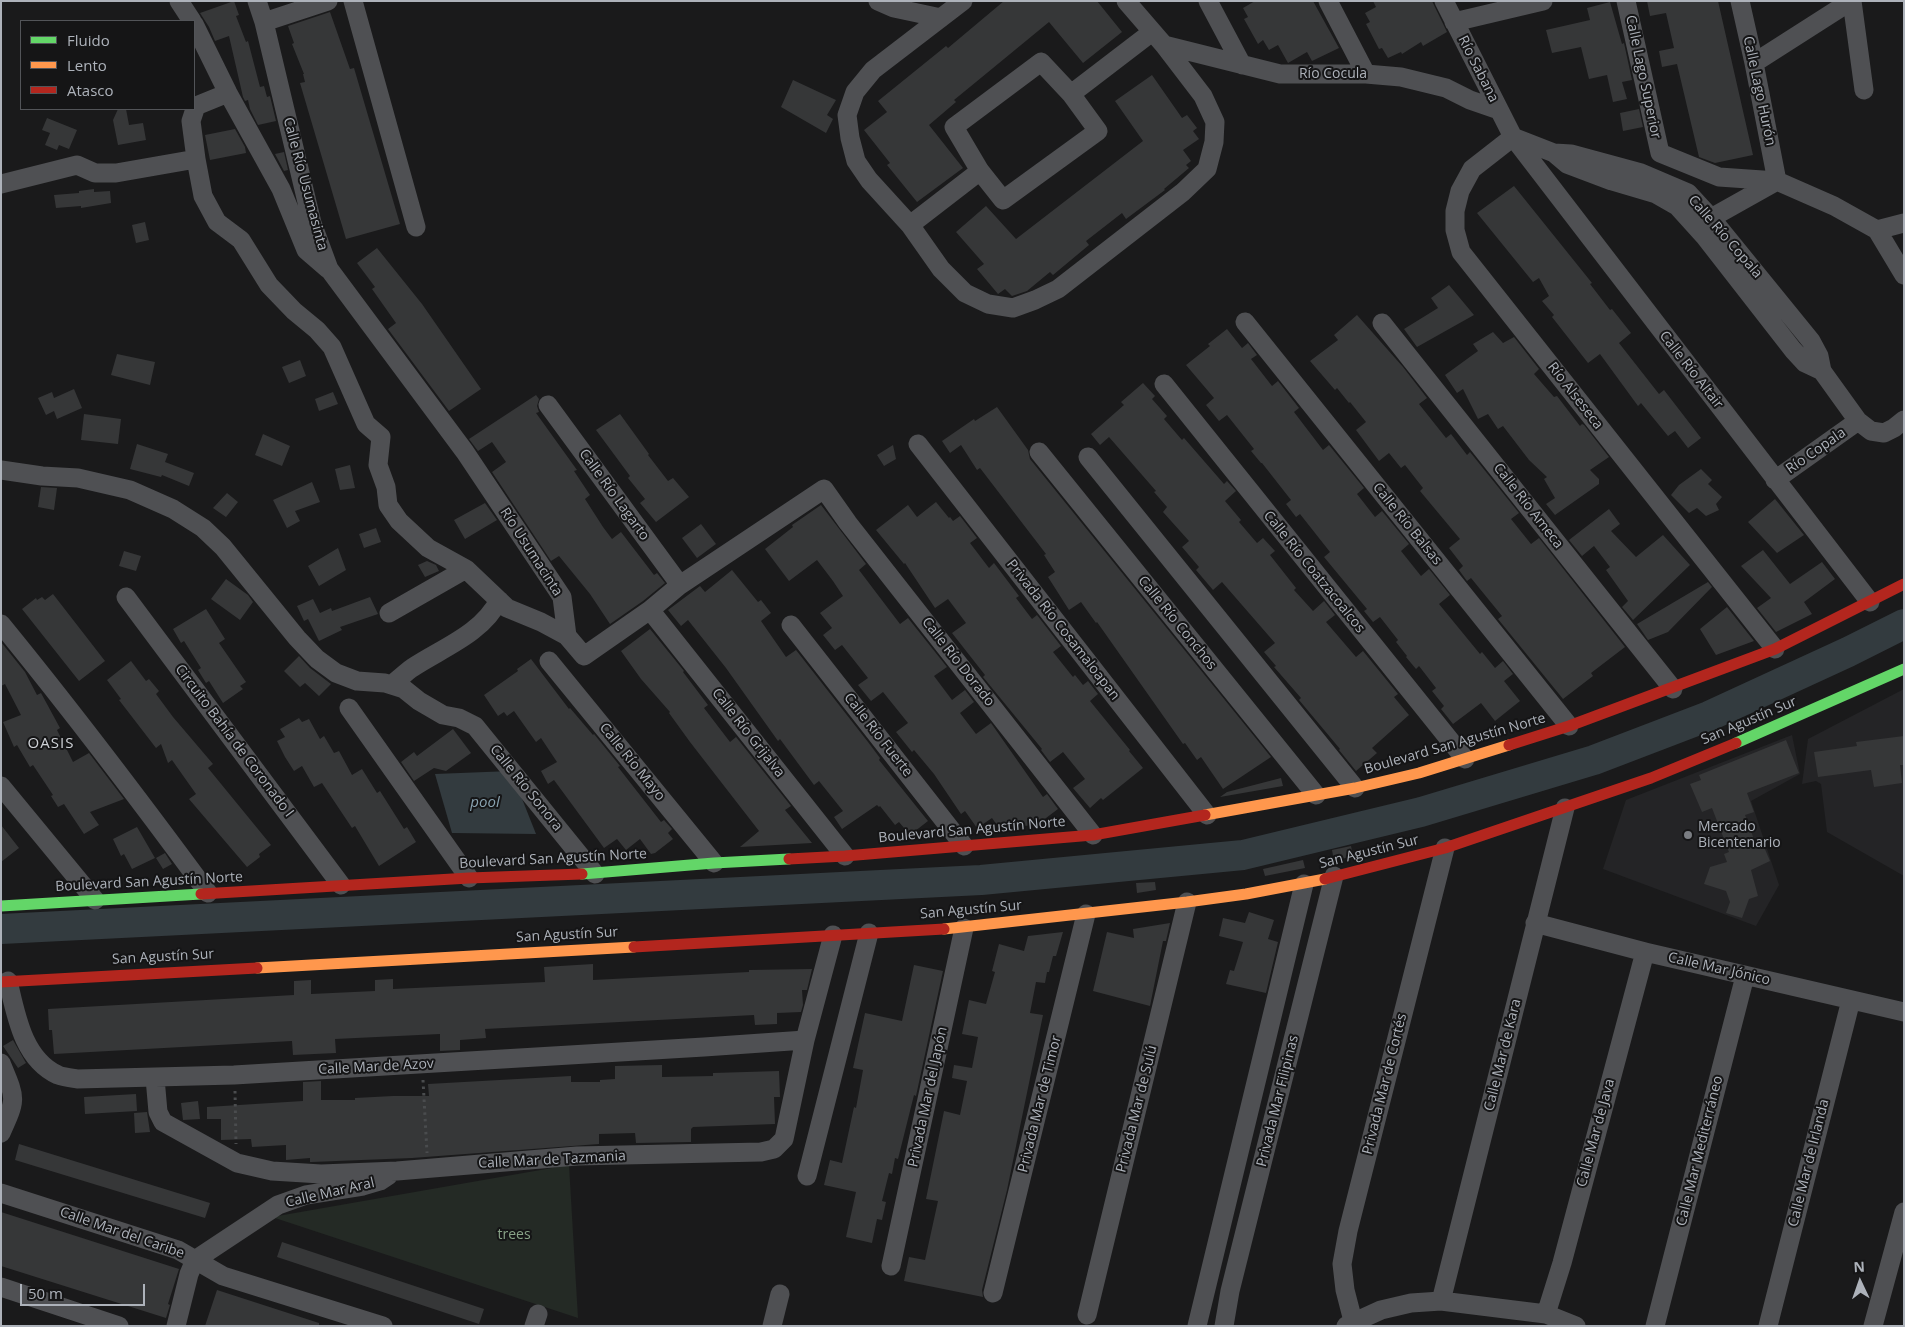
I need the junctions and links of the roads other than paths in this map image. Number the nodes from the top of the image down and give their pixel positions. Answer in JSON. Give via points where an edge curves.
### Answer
{"nodes":[{"id":1,"x":179,"y":1,"type":"edge"},
{"id":2,"x":257,"y":1,"type":"edge"},
{"id":3,"x":328,"y":1,"type":"edge"},
{"id":4,"x":353,"y":1,"type":"edge"},
{"id":5,"x":878,"y":1,"type":"edge"},
{"id":6,"x":963,"y":1,"type":"edge"},
{"id":7,"x":1126,"y":1,"type":"edge"},
{"id":8,"x":1208,"y":1,"type":"edge"},
{"id":9,"x":1328,"y":1,"type":"edge"},
{"id":10,"x":1444,"y":1,"type":"edge"},
{"id":11,"x":1543,"y":1,"type":"edge"},
{"id":12,"x":1626,"y":1,"type":"edge"},
{"id":13,"x":1740,"y":1,"type":"edge"},
{"id":14,"x":1851,"y":1,"type":"edge"},
{"id":15,"x":941,"y":18,"type":"junction"},
{"id":16,"x":191,"y":20,"type":"edge"},
{"id":17,"x":264,"y":22,"type":"junction"},
{"id":18,"x":1454,"y":22,"type":"junction"},
{"id":19,"x":195,"y":27,"type":"edge"},
{"id":20,"x":1158,"y":38,"type":"junction"},
{"id":21,"x":1754,"y":63,"type":"junction"},
{"id":22,"x":1242,"y":65,"type":"junction"},
{"id":23,"x":1366,"y":74,"type":"junction"},
{"id":24,"x":1864,"y":90,"type":"dead end"},
{"id":25,"x":228,"y":93,"type":"junction"},
{"id":26,"x":1071,"y":94,"type":"junction"},
{"id":27,"x":195,"y":109,"type":"edge"},
{"id":28,"x":195,"y":110,"type":"edge"},
{"id":29,"x":1499,"y":110,"type":"junction"},
{"id":30,"x":1513,"y":137,"type":"junction"},
{"id":31,"x":1554,"y":153,"type":"junction"},
{"id":32,"x":196,"y":159,"type":"junction"},
{"id":33,"x":980,"y":171,"type":"junction"},
{"id":34,"x":1777,"y":181,"type":"junction"},
{"id":35,"x":1,"y":184,"type":"edge"},
{"id":36,"x":1711,"y":218,"type":"junction"},
{"id":37,"x":1904,"y":223,"type":"edge"},
{"id":38,"x":910,"y":225,"type":"junction"},
{"id":39,"x":416,"y":227,"type":"dead end"},
{"id":40,"x":1877,"y":230,"type":"junction"},
{"id":41,"x":329,"y":269,"type":"junction"},
{"id":42,"x":1904,"y":275,"type":"edge"},
{"id":43,"x":1245,"y":322,"type":"dead end"},
{"id":44,"x":1382,"y":323,"type":"dead end"},
{"id":45,"x":1822,"y":371,"type":"junction"},
{"id":46,"x":1164,"y":384,"type":"dead end"},
{"id":47,"x":548,"y":405,"type":"dead end"},
{"id":48,"x":1904,"y":420,"type":"edge"},
{"id":49,"x":1858,"y":421,"type":"junction"},
{"id":50,"x":918,"y":444,"type":"dead end"},
{"id":51,"x":465,"y":452,"type":"joint"},
{"id":52,"x":1039,"y":452,"type":"dead end"},
{"id":53,"x":1088,"y":457,"type":"dead end"},
{"id":54,"x":1,"y":470,"type":"edge"},
{"id":55,"x":1775,"y":480,"type":"junction"},
{"id":56,"x":466,"y":569,"type":"junction"},
{"id":57,"x":1904,"y":584,"type":"edge"},
{"id":58,"x":680,"y":585,"type":"junction"},
{"id":59,"x":126,"y":597,"type":"dead end"},
{"id":60,"x":498,"y":600,"type":"junction"},
{"id":61,"x":1870,"y":602,"type":"junction"},
{"id":62,"x":650,"y":610,"type":"junction"},
{"id":63,"x":389,"y":613,"type":"dead end"},
{"id":64,"x":1,"y":624,"type":"edge"},
{"id":65,"x":791,"y":625,"type":"dead end"},
{"id":66,"x":567,"y":636,"type":"junction"},
{"id":67,"x":1775,"y":649,"type":"junction"},
{"id":68,"x":549,"y":661,"type":"dead end"},
{"id":69,"x":1904,"y":669,"type":"edge"},
{"id":70,"x":391,"y":685,"type":"junction"},
{"id":71,"x":1673,"y":689,"type":"junction"},
{"id":72,"x":349,"y":708,"type":"dead end"},
{"id":73,"x":1570,"y":726,"type":"junction"},
{"id":74,"x":1465,"y":759,"type":"junction"},
{"id":75,"x":1,"y":786,"type":"edge"},
{"id":76,"x":1355,"y":788,"type":"junction"},
{"id":77,"x":1316,"y":795,"type":"junction"},
{"id":78,"x":1565,"y":808,"type":"junction"},
{"id":79,"x":1207,"y":815,"type":"junction"},
{"id":80,"x":1093,"y":835,"type":"junction"},
{"id":81,"x":964,"y":846,"type":"junction"},
{"id":82,"x":1445,"y":848,"type":"junction"},
{"id":83,"x":845,"y":856,"type":"junction"},
{"id":84,"x":714,"y":863,"type":"junction"},
{"id":85,"x":595,"y":874,"type":"junction"},
{"id":86,"x":1334,"y":876,"type":"junction"},
{"id":87,"x":470,"y":878,"type":"junction"},
{"id":88,"x":1304,"y":884,"type":"junction"},
{"id":89,"x":341,"y":885,"type":"junction"},
{"id":90,"x":208,"y":893,"type":"junction"},
{"id":91,"x":94,"y":900,"type":"junction"},
{"id":92,"x":1187,"y":902,"type":"junction"},
{"id":93,"x":1,"y":906,"type":"edge"},
{"id":94,"x":1086,"y":914,"type":"junction"},
{"id":95,"x":1535,"y":923,"type":"junction"},
{"id":96,"x":964,"y":928,"type":"junction"},
{"id":97,"x":869,"y":932,"type":"junction"},
{"id":98,"x":832,"y":935,"type":"junction"},
{"id":99,"x":1645,"y":952,"type":"junction"},
{"id":100,"x":1745,"y":976,"type":"junction"},
{"id":101,"x":5,"y":982,"type":"edge"},
{"id":102,"x":1851,"y":1000,"type":"junction"},
{"id":103,"x":1904,"y":1012,"type":"edge"},
{"id":104,"x":805,"y":1040,"type":"junction"},
{"id":105,"x":1,"y":1063,"type":"edge"},
{"id":106,"x":155,"y":1078,"type":"junction"},
{"id":107,"x":1,"y":1134,"type":"edge"},
{"id":108,"x":397,"y":1171,"type":"junction"},
{"id":109,"x":807,"y":1176,"type":"dead end"},
{"id":110,"x":1,"y":1192,"type":"edge"},
{"id":111,"x":1904,"y":1212,"type":"edge"},
{"id":112,"x":195,"y":1260,"type":"junction"},
{"id":113,"x":891,"y":1266,"type":"dead end"},
{"id":114,"x":1,"y":1287,"type":"edge"},
{"id":115,"x":993,"y":1293,"type":"dead end"},
{"id":116,"x":780,"y":1294,"type":"dead end"},
{"id":117,"x":1441,"y":1302,"type":"junction"},
{"id":118,"x":1546,"y":1314,"type":"junction"},
{"id":119,"x":1087,"y":1315,"type":"dead end"},
{"id":120,"x":1350,"y":1324,"type":"edge"},
{"id":121,"x":119,"y":1326,"type":"edge"},
{"id":122,"x":176,"y":1326,"type":"edge"},
{"id":123,"x":383,"y":1326,"type":"edge"},
{"id":124,"x":772,"y":1326,"type":"edge"},
{"id":125,"x":1197,"y":1326,"type":"edge"},
{"id":126,"x":1224,"y":1326,"type":"edge"},
{"id":127,"x":1576,"y":1326,"type":"edge"},
{"id":128,"x":1655,"y":1326,"type":"edge"},
{"id":129,"x":1768,"y":1326,"type":"edge"},
{"id":130,"x":1873,"y":1326,"type":"edge"}],
"edges":[{"from":1,"to":16,"type":"street"},
{"from":2,"to":17,"type":"street","name":"Calle Río Usumasinta"},
{"from":3,"to":17,"type":"street"},
{"from":4,"to":39,"type":"street"},
{"from":5,"to":15,"type":"street","via":[[894,8]]},
{"from":6,"to":15,"type":"street"},
{"from":7,"to":20,"type":"street"},
{"from":8,"to":22,"type":"street"},
{"from":9,"to":23,"type":"street"},
{"from":10,"to":18,"type":"street","name":"Río Sabana"},
{"from":11,"to":18,"type":"street"},
{"from":12,"to":34,"type":"street","name":"Calle Lago Superior","via":[[1660,152],[1720,177]]},
{"from":13,"to":21,"type":"street","name":"Calle Lago Hurón"},
{"from":14,"to":21,"type":"street"},
{"from":14,"to":24,"type":"street"},
{"from":15,"to":38,"type":"street","via":[[873,70],[855,92],[847,115],[856,161]]},
{"from":17,"to":41,"type":"street","name":"Calle Río Usumasinta","via":[[312,223]]},
{"from":18,"to":29,"type":"street","name":"Río Sabana"},
{"from":19,"to":25,"type":"street"},
{"from":20,"to":22,"type":"street","name":"Río Cocula"},
{"from":20,"to":26,"type":"street"},
{"from":20,"to":38,"type":"street","via":[[1203,96],[1215,122],[1207,169],[1183,192],[1058,290],[1013,308],[988,304],[965,293],[941,269]]},
{"from":21,"to":34,"type":"street","name":"Calle Lago Hurón"},
{"from":22,"to":23,"type":"street","name":"Río Cocula","via":[[1280,74]]},
{"from":23,"to":29,"type":"street","name":"Río Cocula","via":[[1401,76],[1446,88]]},
{"from":25,"to":27,"type":"street"},
{"from":25,"to":41,"type":"street","via":[[281,189],[306,250]]},
{"from":26,"to":33,"type":"street","via":[[1098,131],[1003,200]]},
{"from":26,"to":33,"type":"street","via":[[1041,62],[954,127]]},
{"from":28,"to":32,"type":"street","via":[[191,121]]},
{"from":29,"to":30,"type":"street","name":"Río Sabana"},
{"from":30,"to":31,"type":"street","name":"Calle Río Copala"},
{"from":30,"to":55,"type":"street","name":"Calle Río Altair"},
{"from":30,"to":67,"type":"street","name":"Río Alseseca","via":[[1472,169],[1460,191],[1455,230],[1461,252]]},
{"from":31,"to":36,"type":"street","name":"Calle Río Copala","via":[[1571,154],[1668,183],[1688,193]]},
{"from":31,"to":45,"type":"street","name":"Calle Río Copala","via":[[1567,164],[1656,194],[1677,206],[1793,350],[1804,362]]},
{"from":32,"to":35,"type":"street","via":[[116,173],[95,173],[76,165]]},
{"from":32,"to":56,"type":"street","via":[[203,196],[217,222],[241,240],[269,285],[332,347],[366,424],[381,437],[378,465],[388,505],[399,521],[428,548]]},
{"from":33,"to":38,"type":"street"},
{"from":34,"to":36,"type":"street"},
{"from":34,"to":40,"type":"street","via":[[1834,206]]},
{"from":36,"to":45,"type":"street","name":"Calle Río Copala","via":[[1811,341]]},
{"from":37,"to":40,"type":"street"},
{"from":40,"to":42,"type":"street"},
{"from":41,"to":51,"type":"street","name":"Calle Río Usumasinta"},
{"from":43,"to":73,"type":"street","name":"Calle Río Balsas"},
{"from":44,"to":71,"type":"street","name":"Calle Río Ameca"},
{"from":45,"to":49,"type":"street","name":"Calle Río Copala"},
{"from":46,"to":74,"type":"street","name":"Calle Río Coatzacoalcos"},
{"from":47,"to":58,"type":"street","name":"Calle Río Lagarto"},
{"from":48,"to":49,"type":"street","via":[[1884,432],[1871,431]]},
{"from":49,"to":55,"type":"street","name":"Río Copala"},
{"from":50,"to":79,"type":"street","name":"Privada Río Cosamaloapan"},
{"from":51,"to":66,"type":"street","name":"Río Usumacinta","via":[[562,597]]},
{"from":52,"to":77,"type":"street","name":"Calle Río Conchos"},
{"from":53,"to":76,"type":"street"},
{"from":54,"to":70,"type":"street","via":[[78,478],[130,490],[172,509],[203,528],[224,547],[317,659],[336,673],[357,681]]},
{"from":55,"to":61,"type":"street","name":"Calle Río Altair"},
{"from":56,"to":60,"type":"street"},
{"from":56,"to":63,"type":"street"},
{"from":57,"to":61,"type":"main road","name":"Boulevard San Agustín Norte"},
{"from":58,"to":62,"type":"street"},
{"from":58,"to":80,"type":"street","name":"Calle Río Dorado","via":[[824,489]]},
{"from":59,"to":89,"type":"street","name":"Circuito Bahía de Coronado I"},
{"from":60,"to":66,"type":"street","via":[[507,608]]},
{"from":60,"to":70,"type":"street","via":[[486,619]]},
{"from":61,"to":67,"type":"main road","name":"Boulevard San Agustín Norte"},
{"from":62,"to":66,"type":"street","via":[[584,656]]},
{"from":62,"to":83,"type":"street","name":"Calle Río Grijalva"},
{"from":64,"to":90,"type":"street"},
{"from":65,"to":81,"type":"street","name":"Calle Río Fuerte"},
{"from":67,"to":71,"type":"main road","name":"Boulevard San Agustín Norte"},
{"from":68,"to":84,"type":"street","name":"Calle Río Mayo"},
{"from":69,"to":78,"type":"main road","name":"San Agustín Sur","via":[[1660,775]]},
{"from":70,"to":85,"type":"street","name":"Calle Río Sonora","via":[[404,689],[443,715],[475,726]]},
{"from":71,"to":73,"type":"main road","name":"Boulevard San Agustín Norte"},
{"from":72,"to":87,"type":"street"},
{"from":73,"to":74,"type":"main road","name":"Boulevard San Agustín Norte"},
{"from":74,"to":76,"type":"main road","name":"Boulevard San Agustín Norte"},
{"from":75,"to":91,"type":"street"},
{"from":76,"to":77,"type":"main road","name":"Boulevard San Agustín Norte"},
{"from":77,"to":79,"type":"main road","name":"Boulevard San Agustín Norte"},
{"from":78,"to":82,"type":"main road","name":"San Agustín Sur"},
{"from":78,"to":95,"type":"street","name":"Calle Mar de Kara"},
{"from":79,"to":80,"type":"main road","name":"Boulevard San Agustín Norte"},
{"from":80,"to":81,"type":"main road","name":"Boulevard San Agustín Norte"},
{"from":81,"to":83,"type":"main road","name":"Boulevard San Agustín Norte"},
{"from":82,"to":86,"type":"main road","name":"San Agustín Sur"},
{"from":82,"to":120,"type":"street","name":"Privada Mar de Cortés","via":[[1348,1231],[1342,1264]]},
{"from":83,"to":84,"type":"main road","name":"Boulevard San Agustín Norte"},
{"from":84,"to":85,"type":"main road","name":"Boulevard San Agustín Norte"},
{"from":85,"to":87,"type":"main road","name":"Boulevard San Agustín Norte"},
{"from":86,"to":88,"type":"main road","name":"San Agustín Sur"},
{"from":86,"to":126,"type":"street","name":"Privada Mar Filipinas"},
{"from":87,"to":89,"type":"main road","name":"Boulevard San Agustín Norte"},
{"from":88,"to":92,"type":"main road","name":"San Agustín Sur"},
{"from":88,"to":125,"type":"street","name":"Privada Mar Filipinas"},
{"from":89,"to":90,"type":"main road","name":"Boulevard San Agustín Norte"},
{"from":90,"to":91,"type":"main road","name":"Boulevard San Agustín Norte"},
{"from":91,"to":93,"type":"main road","name":"Boulevard San Agustín Norte"},
{"from":92,"to":94,"type":"main road","name":"San Agustín Sur"},
{"from":92,"to":119,"type":"street","name":"Privada Mar de Sulú"},
{"from":94,"to":96,"type":"main road","name":"San Agustín Sur"},
{"from":94,"to":115,"type":"street","name":"Privada Mar de Timor"},
{"from":95,"to":99,"type":"street","name":"Calle Mar Jónico"},
{"from":95,"to":117,"type":"street","name":"Calle Mar de Kara"},
{"from":96,"to":97,"type":"main road","name":"San Agustín Sur"},
{"from":96,"to":113,"type":"street","name":"Privada Mar del Japón"},
{"from":97,"to":98,"type":"main road","name":"San Agustín Sur"},
{"from":97,"to":109,"type":"street"},
{"from":98,"to":101,"type":"main road","name":"San Agustín Sur"},
{"from":98,"to":104,"type":"street","name":"Calle Mar de Tazmania"},
{"from":99,"to":100,"type":"street","name":"Calle Mar Jónico"},
{"from":99,"to":118,"type":"street","name":"Calle Mar de Java"},
{"from":100,"to":102,"type":"street","name":"Calle Mar Jónico"},
{"from":100,"to":128,"type":"street","name":"Calle Mar Mediterráneo"},
{"from":101,"to":106,"type":"street","name":"Calle Mar de Azov","via":[[28,1048],[45,1067],[58,1075],[77,1079]]},
{"from":102,"to":103,"type":"street","name":"Calle Mar Jónico"},
{"from":102,"to":129,"type":"street","name":"Calle Mar de Irlanda"},
{"from":104,"to":106,"type":"street","name":"Calle Mar de Azov"},
{"from":104,"to":108,"type":"street","name":"Calle Mar de Tazmania","via":[[784,1139],[774,1149],[761,1152],[577,1156]]},
{"from":105,"to":107,"type":"street","via":[[13,1092],[13,1107]]},
{"from":106,"to":108,"type":"street","name":"Calle Mar de Tazmania","via":[[158,1112],[163,1122],[237,1163],[272,1171],[321,1174]]},
{"from":108,"to":112,"type":"street","name":"Calle Mar Aral","via":[[363,1186],[306,1195],[278,1205]]},
{"from":110,"to":112,"type":"street","name":"Calle Mar del Caribe","via":[[178,1250]]},
{"from":111,"to":130,"type":"street"},
{"from":112,"to":122,"type":"street"},
{"from":112,"to":123,"type":"street","name":"Calle Mar del Caribe","via":[[223,1276]]},
{"from":114,"to":121,"type":"street"},
{"from":116,"to":124,"type":"street"},
{"from":117,"to":118,"type":"street"},
{"from":117,"to":120,"type":"street","via":[[1388,1308]]},
{"from":118,"to":127,"type":"street"}]}
